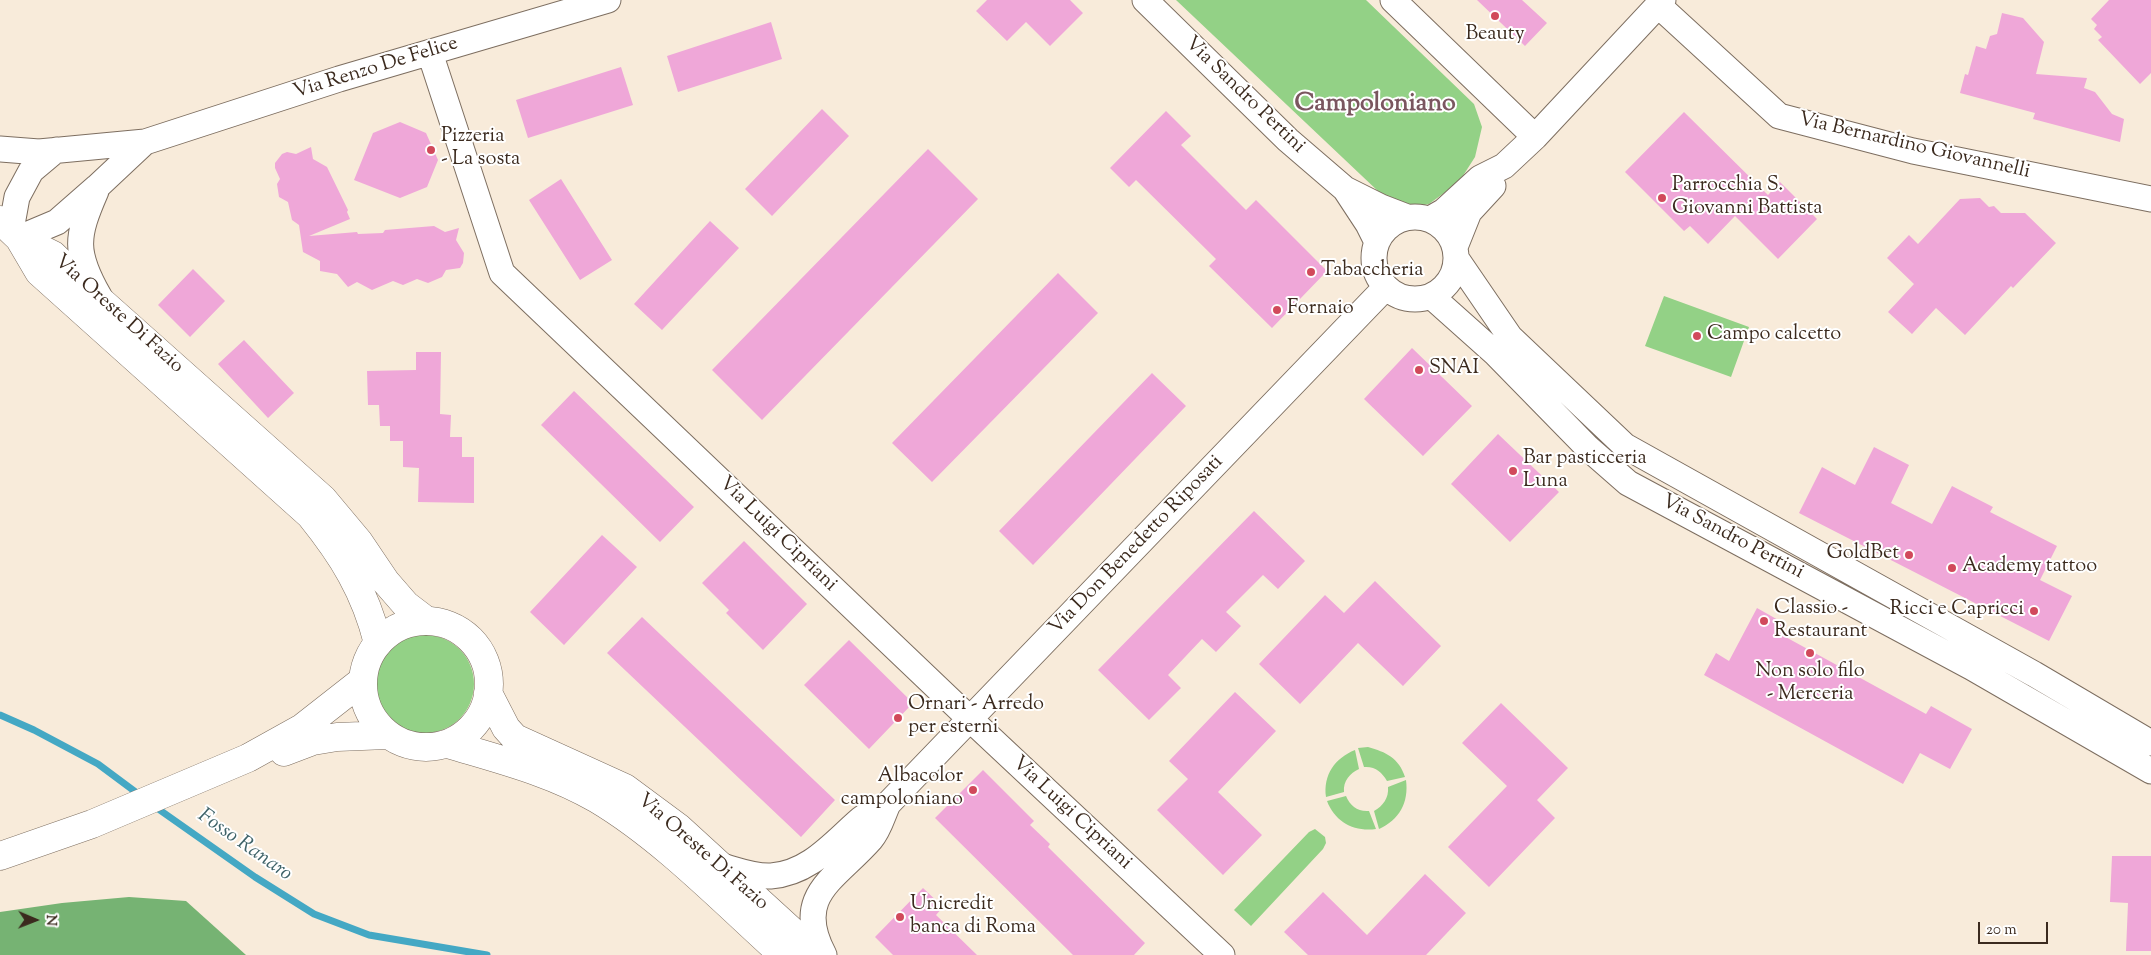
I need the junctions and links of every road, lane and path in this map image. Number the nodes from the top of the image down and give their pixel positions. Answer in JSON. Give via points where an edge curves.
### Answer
{"nodes":[{"id":1,"x":608,"y":0,"type":"edge"},
{"id":2,"x":1145,"y":0,"type":"edge"},
{"id":3,"x":1393,"y":0,"type":"edge"},
{"id":4,"x":1660,"y":3,"type":"edge"},
{"id":5,"x":430,"y":53,"type":"junction"},
{"id":6,"x":1535,"y":137,"type":"junction"},
{"id":7,"x":145,"y":142,"type":"junction"},
{"id":8,"x":0,"y":149,"type":"edge"},
{"id":9,"x":56,"y":150,"type":"junction"},
{"id":10,"x":1504,"y":166,"type":"junction"},
{"id":11,"x":98,"y":187,"type":"junction"},
{"id":12,"x":1345,"y":189,"type":"junction"},
{"id":13,"x":2151,"y":198,"type":"edge"},
{"id":14,"x":1419,"y":218,"type":"junction"},
{"id":15,"x":10,"y":229,"type":"edge"},
{"id":16,"x":1377,"y":242,"type":"junction"},
{"id":17,"x":1456,"y":253,"type":"junction"},
{"id":18,"x":1386,"y":288,"type":"junction"},
{"id":19,"x":1431,"y":296,"type":"junction"},
{"id":20,"x":103,"y":303,"type":"junction"},
{"id":21,"x":427,"y":621,"type":"junction"},
{"id":22,"x":378,"y":643,"type":"junction"},
{"id":23,"x":362,"y":681,"type":"junction"},
{"id":24,"x":488,"y":694,"type":"junction"},
{"id":25,"x":970,"y":719,"type":"junction"},
{"id":26,"x":387,"y":735,"type":"junction"},
{"id":27,"x":2151,"y":743,"type":"edge"},
{"id":28,"x":448,"y":744,"type":"junction"},
{"id":29,"x":248,"y":758,"type":"junction"},
{"id":30,"x":2151,"y":770,"type":"edge"},
{"id":31,"x":888,"y":804,"type":"junction"},
{"id":32,"x":0,"y":856,"type":"edge"},
{"id":33,"x":722,"y":866,"type":"junction"},
{"id":34,"x":783,"y":955,"type":"edge"},
{"id":35,"x":818,"y":955,"type":"edge"},
{"id":36,"x":824,"y":955,"type":"edge"},
{"id":37,"x":1222,"y":955,"type":"edge"}],
"edges":[{"from":1,"to":5,"type":"street","name":"Via Renzo De Felice"},
{"from":2,"to":12,"type":"street","name":"Via Sandro Pertini","via":[[1288,140]]},
{"from":3,"to":6,"type":"street"},
{"from":4,"to":6,"type":"street"},
{"from":4,"to":13,"type":"street","name":"Via Bernardino Giovannelli","via":[[1779,116],[1913,151]]},
{"from":5,"to":7,"type":"street","name":"Via Renzo De Felice"},
{"from":5,"to":25,"type":"street","name":"Via Luigi Cipriani","via":[[502,274]]},
{"from":6,"to":10,"type":"street"},
{"from":7,"to":9,"type":"street"},
{"from":7,"to":11,"type":"street"},
{"from":8,"to":9,"type":"street"},
{"from":9,"to":15,"type":"street","via":[[31,171],[17,197]]},
{"from":10,"to":14,"type":"street","via":[[1480,178],[1444,211]]},
{"from":10,"to":17,"type":"street","via":[[1491,189],[1469,212]]},
{"from":11,"to":15,"type":"street","via":[[57,222]]},
{"from":11,"to":20,"type":"street","via":[[83,221],[80,240],[85,271]]},
{"from":12,"to":14,"type":"street","name":"Via Sandro Pertini","via":[[1382,207]]},
{"from":12,"to":16,"type":"street","name":"Via Sandro Pertini"},
{"from":14,"to":16,"type":"street","via":[[1394,221]]},
{"from":14,"to":17,"type":"street","via":[[1442,225],[1450,235]]},
{"from":15,"to":20,"type":"main road","name":"Via Oreste Di Fazio","via":[[53,255]]},
{"from":15,"to":22,"type":"main road","name":"Via Oreste Di Fazio","via":[[39,272],[310,515],[334,545],[363,596]]},
{"from":16,"to":18,"type":"street","via":[[1374,266]]},
{"from":17,"to":19,"type":"street","via":[[1455,270],[1449,281]]},
{"from":17,"to":27,"type":"street","name":"Via Sandro Pertini","via":[[1510,337],[1626,446]]},
{"from":18,"to":19,"type":"street","via":[[1407,298]]},
{"from":18,"to":25,"type":"street","name":"Via Don Benedetto Riposati"},
{"from":19,"to":30,"type":"street","name":"Via Sandro Pertini","via":[[1496,354],[1588,448],[1628,483],[1970,667]]},
{"from":20,"to":21,"type":"main road","name":"Via Oreste Di Fazio","via":[[323,499],[359,542],[386,582],[406,605]]},
{"from":21,"to":22,"type":"main road","via":[[399,626]]},
{"from":21,"to":24,"type":"main road","via":[[449,625],[476,645],[489,676]]},
{"from":22,"to":23,"type":"main road","via":[[366,664]]},
{"from":23,"to":26,"type":"main road","via":[[364,699],[371,716]]},
{"from":23,"to":29,"type":"main road","via":[[302,728]]},
{"from":24,"to":28,"type":"main road","via":[[475,725]]},
{"from":24,"to":33,"type":"main road","name":"Via Oreste Di Fazio","via":[[515,738],[625,788],[679,828]]},
{"from":25,"to":31,"type":"street","name":"Via Don Benedetto Riposati"},
{"from":25,"to":37,"type":"street","name":"Via Luigi Cipriani"},
{"from":26,"to":28,"type":"main road","via":[[416,748]]},
{"from":26,"to":29,"type":"main road","via":[[313,740],[284,752]]},
{"from":28,"to":34,"type":"main road","name":"Via Oreste Di Fazio","via":[[527,768],[596,798],[643,829]]},
{"from":29,"to":32,"type":"main road","via":[[92,824]]},
{"from":31,"to":33,"type":"street","via":[[863,818],[828,850],[802,868],[786,874],[754,875]]},
{"from":31,"to":36,"type":"street","via":[[873,838],[819,896],[812,911],[815,938]]},
{"from":33,"to":35,"type":"main road","name":"Via Oreste Di Fazio"}]}
